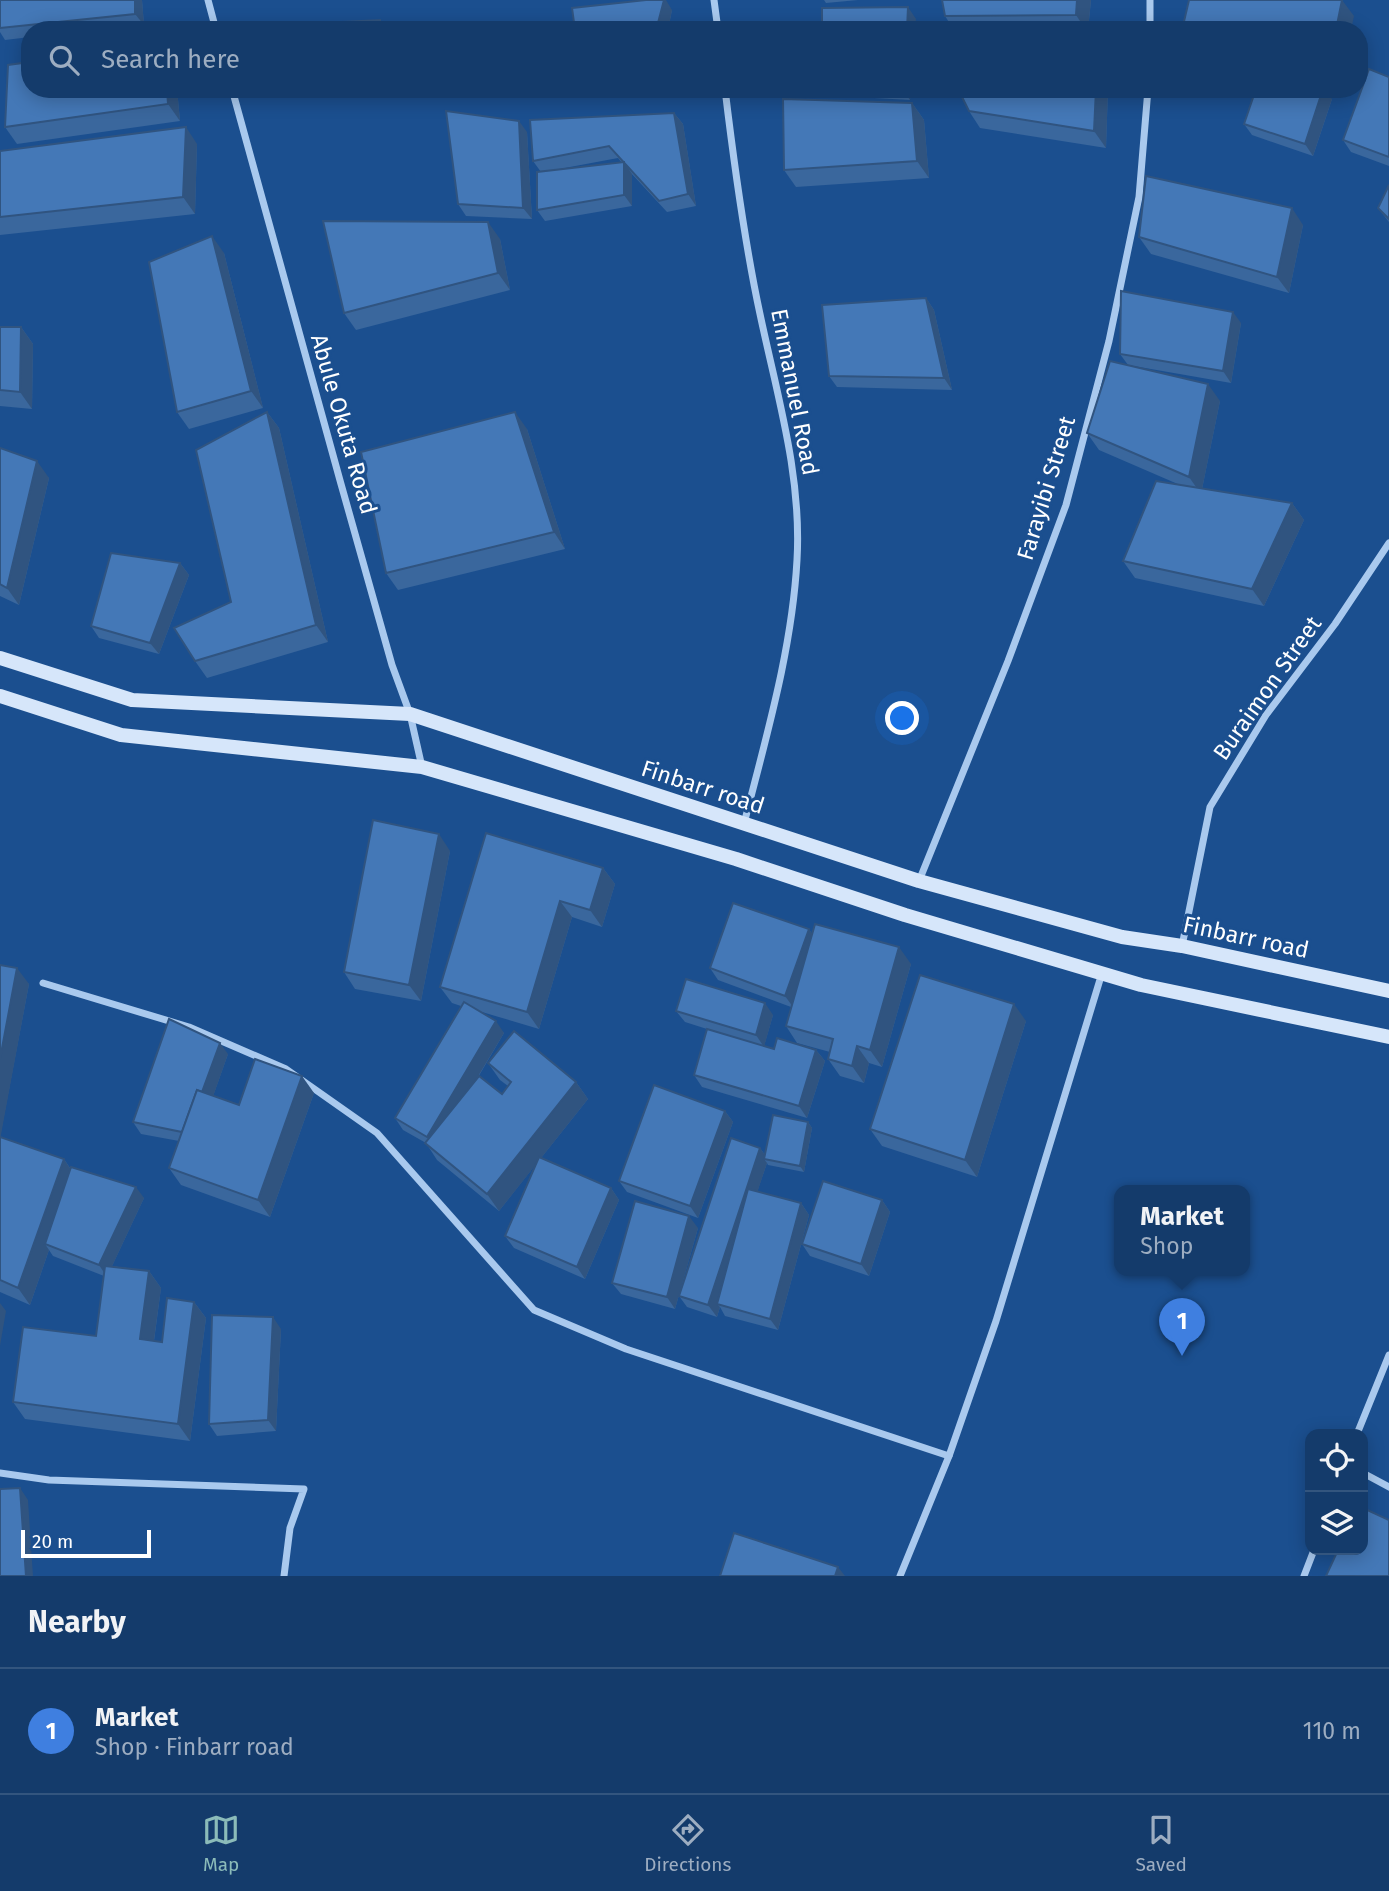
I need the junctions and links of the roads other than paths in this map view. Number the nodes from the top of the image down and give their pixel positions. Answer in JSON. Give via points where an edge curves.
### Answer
{"nodes":[{"id":1,"x":208,"y":0,"type":"edge"},
{"id":2,"x":714,"y":0,"type":"edge"},
{"id":3,"x":1150,"y":0,"type":"edge"},
{"id":4,"x":214,"y":21,"type":"edge"},
{"id":5,"x":717,"y":21,"type":"edge"},
{"id":6,"x":1150,"y":21,"type":"edge"},
{"id":7,"x":234,"y":98,"type":"edge"},
{"id":8,"x":726,"y":98,"type":"edge"},
{"id":9,"x":1147,"y":98,"type":"edge"},
{"id":10,"x":1389,"y":543,"type":"edge"},
{"id":11,"x":0,"y":657,"type":"edge"},
{"id":12,"x":0,"y":696,"type":"edge"},
{"id":13,"x":410,"y":714,"type":"junction"},
{"id":14,"x":422,"y":767,"type":"junction"},
{"id":15,"x":744,"y":824,"type":"junction"},
{"id":16,"x":919,"y":881,"type":"junction"},
{"id":17,"x":1182,"y":946,"type":"junction"},
{"id":18,"x":1102,"y":972,"type":"junction"},
{"id":19,"x":43,"y":983,"type":"dead end"},
{"id":20,"x":1389,"y":991,"type":"edge"},
{"id":21,"x":1389,"y":1037,"type":"edge"},
{"id":22,"x":1389,"y":1355,"type":"edge"},
{"id":23,"x":1359,"y":1429,"type":"edge"},
{"id":24,"x":948,"y":1456,"type":"junction"},
{"id":25,"x":0,"y":1473,"type":"edge"},
{"id":26,"x":1368,"y":1476,"type":"edge"},
{"id":27,"x":1389,"y":1487,"type":"edge"},
{"id":28,"x":1312,"y":1555,"type":"edge"},
{"id":29,"x":284,"y":1576,"type":"edge"},
{"id":30,"x":900,"y":1576,"type":"edge"},
{"id":31,"x":1304,"y":1576,"type":"edge"}],
"edges":[{"from":1,"to":4,"type":"street"},
{"from":2,"to":5,"type":"street"},
{"from":3,"to":6,"type":"street"},
{"from":7,"to":13,"type":"street","name":"Abule Okuta Road","via":[[344,497]]},
{"from":8,"to":15,"type":"street","name":"Emmanuel Road","via":[[759,312],[788,436],[797,558],[790,638]]},
{"from":9,"to":16,"type":"street","name":"Farayibi Street","via":[[1139,197],[1109,341],[1066,505]]},
{"from":10,"to":17,"type":"street","name":"Buraimon Street","via":[[1266,715],[1210,807]]},
{"from":11,"to":13,"type":"main road","name":"Finbarr road","via":[[132,700]]},
{"from":12,"to":14,"type":"main road","via":[[121,734]]},
{"from":13,"to":14,"type":"street","name":"Abule Okuta Road"},
{"from":13,"to":15,"type":"main road","name":"Finbarr road"},
{"from":14,"to":18,"type":"main road"},
{"from":15,"to":16,"type":"main road","name":"Finbarr road"},
{"from":16,"to":17,"type":"main road","name":"Finbarr road","via":[[1122,937]]},
{"from":17,"to":20,"type":"main road","name":"Finbarr road"},
{"from":18,"to":21,"type":"main road","via":[[1141,985]]},
{"from":18,"to":24,"type":"street","via":[[996,1321]]},
{"from":19,"to":24,"type":"street","via":[[189,1027],[286,1069],[377,1133],[534,1310],[626,1349]]},
{"from":22,"to":23,"type":"street"},
{"from":24,"to":30,"type":"street"},
{"from":25,"to":29,"type":"street","via":[[49,1480],[304,1489],[290,1528]]},
{"from":26,"to":27,"type":"street"},
{"from":28,"to":31,"type":"street"}]}
